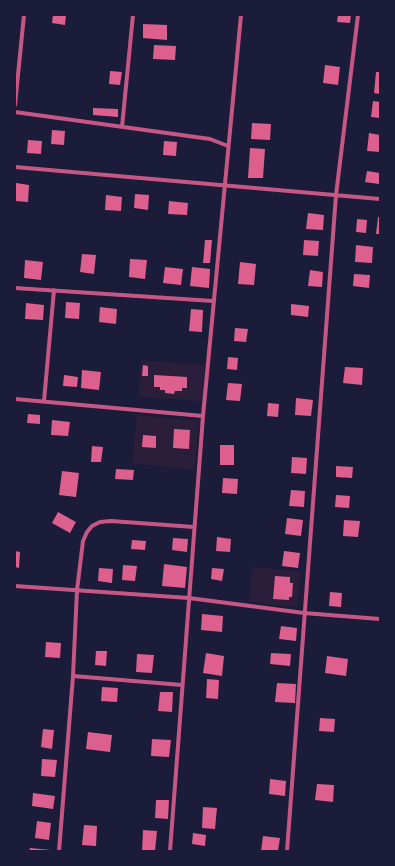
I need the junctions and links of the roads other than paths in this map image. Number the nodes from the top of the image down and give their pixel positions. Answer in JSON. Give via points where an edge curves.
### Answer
{"nodes":[{"id":1,"x":24,"y":15,"type":"edge"},
{"id":2,"x":133,"y":15,"type":"edge"},
{"id":3,"x":241,"y":15,"type":"edge"},
{"id":4,"x":358,"y":15,"type":"edge"},
{"id":5,"x":15,"y":105,"type":"edge"},
{"id":6,"x":15,"y":112,"type":"edge"},
{"id":7,"x":122,"y":127,"type":"junction"},
{"id":8,"x":228,"y":146,"type":"junction"},
{"id":9,"x":15,"y":166,"type":"edge"},
{"id":10,"x":224,"y":185,"type":"junction"},
{"id":11,"x":336,"y":195,"type":"junction"},
{"id":12,"x":380,"y":198,"type":"edge"},
{"id":13,"x":15,"y":288,"type":"edge"},
{"id":14,"x":54,"y":290,"type":"junction"},
{"id":15,"x":214,"y":301,"type":"junction"},
{"id":16,"x":15,"y":399,"type":"edge"},
{"id":17,"x":44,"y":401,"type":"junction"},
{"id":18,"x":202,"y":416,"type":"junction"},
{"id":19,"x":194,"y":527,"type":"junction"},
{"id":20,"x":15,"y":586,"type":"edge"},
{"id":21,"x":77,"y":590,"type":"junction"},
{"id":22,"x":189,"y":598,"type":"junction"},
{"id":23,"x":304,"y":613,"type":"junction"},
{"id":24,"x":380,"y":619,"type":"edge"},
{"id":25,"x":73,"y":676,"type":"junction"},
{"id":26,"x":182,"y":685,"type":"junction"},
{"id":27,"x":59,"y":851,"type":"edge"},
{"id":28,"x":170,"y":851,"type":"edge"},
{"id":29,"x":286,"y":851,"type":"edge"}],
"edges":[{"from":1,"to":5,"type":"street"},
{"from":2,"to":7,"type":"street"},
{"from":3,"to":8,"type":"street"},
{"from":4,"to":11,"type":"street"},
{"from":6,"to":7,"type":"street"},
{"from":7,"to":8,"type":"street","via":[[210,138]]},
{"from":8,"to":10,"type":"street"},
{"from":9,"to":10,"type":"street"},
{"from":10,"to":11,"type":"street"},
{"from":10,"to":15,"type":"street"},
{"from":11,"to":12,"type":"street"},
{"from":11,"to":23,"type":"street"},
{"from":13,"to":14,"type":"street"},
{"from":14,"to":15,"type":"street"},
{"from":14,"to":17,"type":"street"},
{"from":15,"to":18,"type":"street"},
{"from":16,"to":17,"type":"street"},
{"from":17,"to":18,"type":"street"},
{"from":18,"to":19,"type":"street"},
{"from":19,"to":21,"type":"street","via":[[111,521],[92,526],[83,541]]},
{"from":19,"to":22,"type":"street"},
{"from":20,"to":21,"type":"street"},
{"from":21,"to":22,"type":"street"},
{"from":21,"to":25,"type":"street"},
{"from":22,"to":23,"type":"street"},
{"from":22,"to":26,"type":"street"},
{"from":23,"to":24,"type":"street"},
{"from":23,"to":29,"type":"street"},
{"from":25,"to":26,"type":"street"},
{"from":25,"to":27,"type":"street"},
{"from":26,"to":28,"type":"street"}]}
